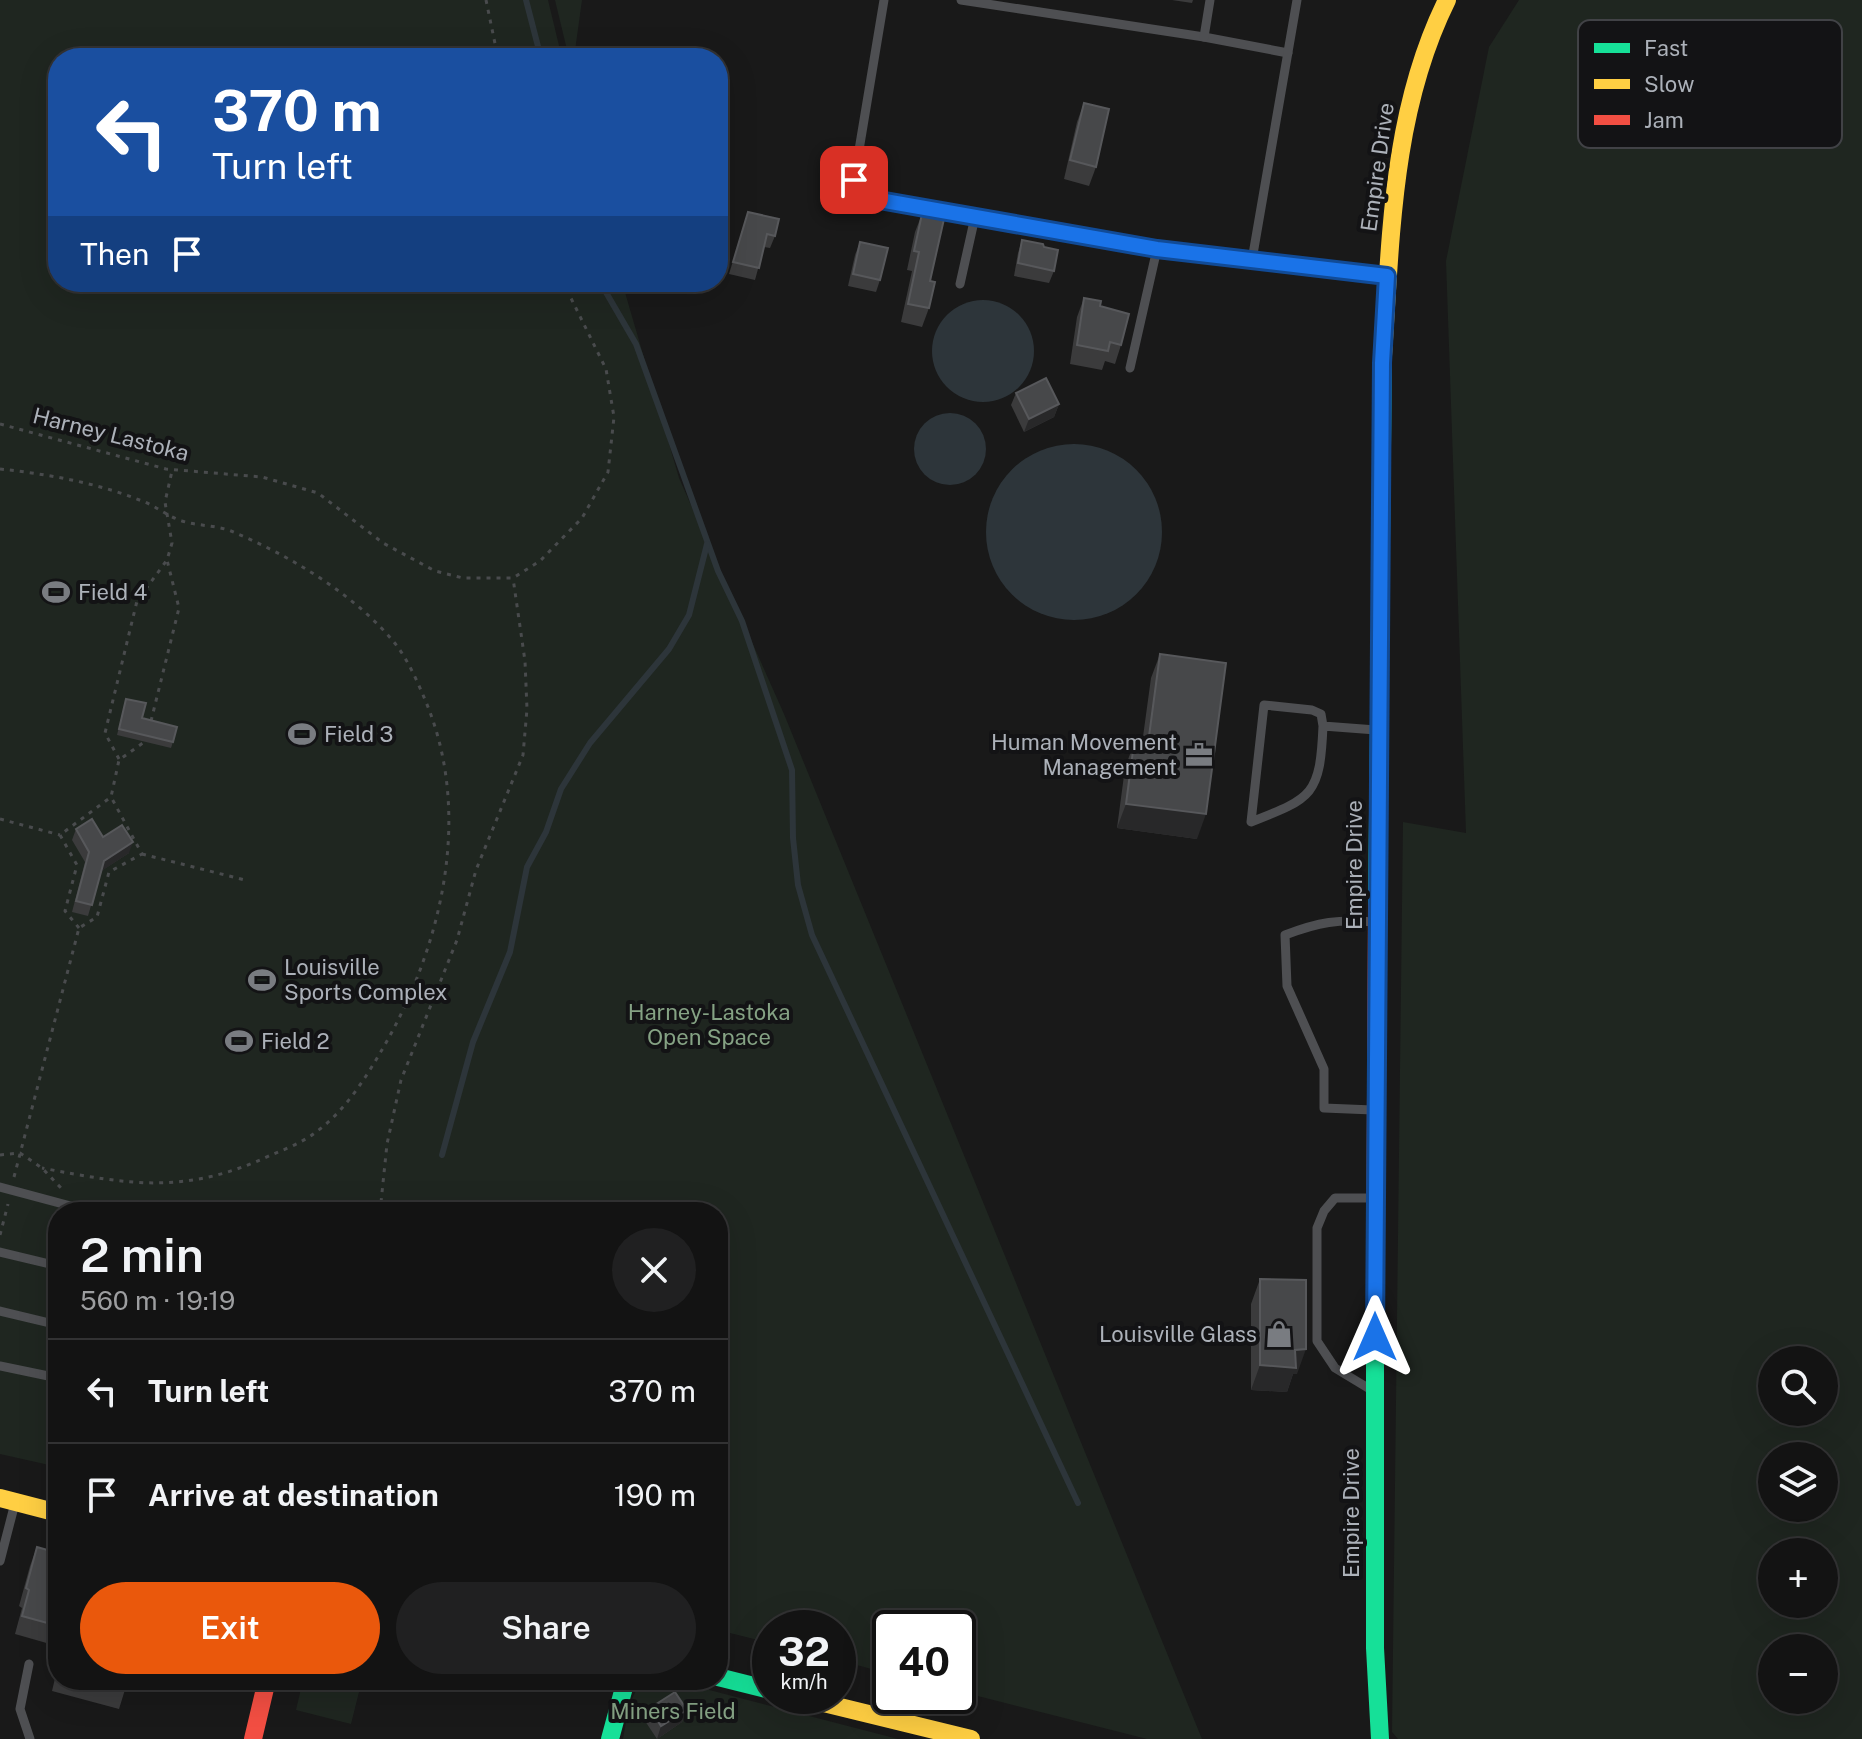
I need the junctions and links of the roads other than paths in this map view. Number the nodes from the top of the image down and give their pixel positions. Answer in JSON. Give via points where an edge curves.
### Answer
{"nodes":[{"id":1,"x":884,"y":0,"type":"edge"},
{"id":2,"x":961,"y":0,"type":"edge"},
{"id":3,"x":1210,"y":0,"type":"edge"},
{"id":4,"x":1297,"y":0,"type":"edge"},
{"id":5,"x":1447,"y":0,"type":"edge"},
{"id":6,"x":1204,"y":37,"type":"junction"},
{"id":7,"x":1288,"y":53,"type":"junction"},
{"id":8,"x":975,"y":217,"type":"junction"},
{"id":9,"x":1157,"y":249,"type":"junction"},
{"id":10,"x":1252,"y":260,"type":"junction"},
{"id":11,"x":1387,"y":276,"type":"junction"},
{"id":12,"x":960,"y":284,"type":"dead end"},
{"id":13,"x":1130,"y":368,"type":"dead end"},
{"id":14,"x":1323,"y":726,"type":"junction"},
{"id":15,"x":1379,"y":730,"type":"junction"},
{"id":16,"x":1378,"y":922,"type":"junction"},
{"id":17,"x":1376,"y":1110,"type":"junction"},
{"id":18,"x":0,"y":1187,"type":"edge"},
{"id":19,"x":1375,"y":1198,"type":"junction"},
{"id":20,"x":58,"y":1202,"type":"edge"},
{"id":21,"x":0,"y":1252,"type":"edge"},
{"id":22,"x":48,"y":1264,"type":"edge"},
{"id":23,"x":0,"y":1311,"type":"edge"},
{"id":24,"x":48,"y":1323,"type":"edge"},
{"id":25,"x":0,"y":1366,"type":"edge"},
{"id":26,"x":48,"y":1376,"type":"edge"},
{"id":27,"x":1375,"y":1393,"type":"junction"},
{"id":28,"x":7,"y":1500,"type":"edge"},
{"id":29,"x":48,"y":1510,"type":"edge"},
{"id":30,"x":0,"y":1561,"type":"edge"},
{"id":31,"x":29,"y":1664,"type":"dead end"},
{"id":32,"x":728,"y":1680,"type":"edge"},
{"id":33,"x":752,"y":1686,"type":"edge"},
{"id":34,"x":265,"y":1690,"type":"edge"},
{"id":35,"x":623,"y":1690,"type":"edge"},
{"id":36,"x":856,"y":1711,"type":"edge"},
{"id":37,"x":30,"y":1739,"type":"edge"},
{"id":38,"x":253,"y":1739,"type":"edge"},
{"id":39,"x":610,"y":1739,"type":"edge"},
{"id":40,"x":971,"y":1739,"type":"edge"},
{"id":41,"x":1380,"y":1739,"type":"edge"}],
"edges":[{"from":1,"to":8,"type":"lane","via":[[854,180],[868,196]]},
{"from":2,"to":6,"type":"lane"},
{"from":3,"to":6,"type":"lane"},
{"from":4,"to":7,"type":"lane"},
{"from":5,"to":11,"type":"street","name":"Empire Drive","via":[[1410,102],[1396,171]]},
{"from":6,"to":7,"type":"lane"},
{"from":7,"to":10,"type":"lane"},
{"from":8,"to":9,"type":"lane"},
{"from":8,"to":12,"type":"lane"},
{"from":9,"to":10,"type":"lane"},
{"from":9,"to":13,"type":"lane"},
{"from":10,"to":11,"type":"lane"},
{"from":11,"to":15,"type":"street","name":"Empire Drive"},
{"from":14,"to":14,"type":"lane","via":[[1321,714],[1312,710],[1264,705],[1251,822],[1300,801],[1315,783]]},
{"from":14,"to":15,"type":"lane"},
{"from":15,"to":16,"type":"street","name":"Empire Drive"},
{"from":16,"to":17,"type":"street","name":"Empire Drive"},
{"from":16,"to":17,"type":"lane","via":[[1338,919],[1285,935],[1287,986],[1324,1069],[1324,1108]]},
{"from":17,"to":19,"type":"street","name":"Empire Drive"},
{"from":18,"to":20,"type":"lane"},
{"from":19,"to":27,"type":"street","name":"Empire Drive"},
{"from":19,"to":27,"type":"lane","via":[[1335,1198],[1317,1228],[1317,1341],[1335,1368]]},
{"from":21,"to":22,"type":"lane"},
{"from":23,"to":24,"type":"lane"},
{"from":25,"to":26,"type":"lane"},
{"from":27,"to":41,"type":"street","name":"Empire Drive"},
{"from":28,"to":29,"type":"street"},
{"from":28,"to":30,"type":"lane"},
{"from":31,"to":37,"type":"lane","via":[[20,1709]]},
{"from":32,"to":33,"type":"street"},
{"from":34,"to":38,"type":"street"},
{"from":35,"to":39,"type":"street"},
{"from":36,"to":40,"type":"street"}]}
